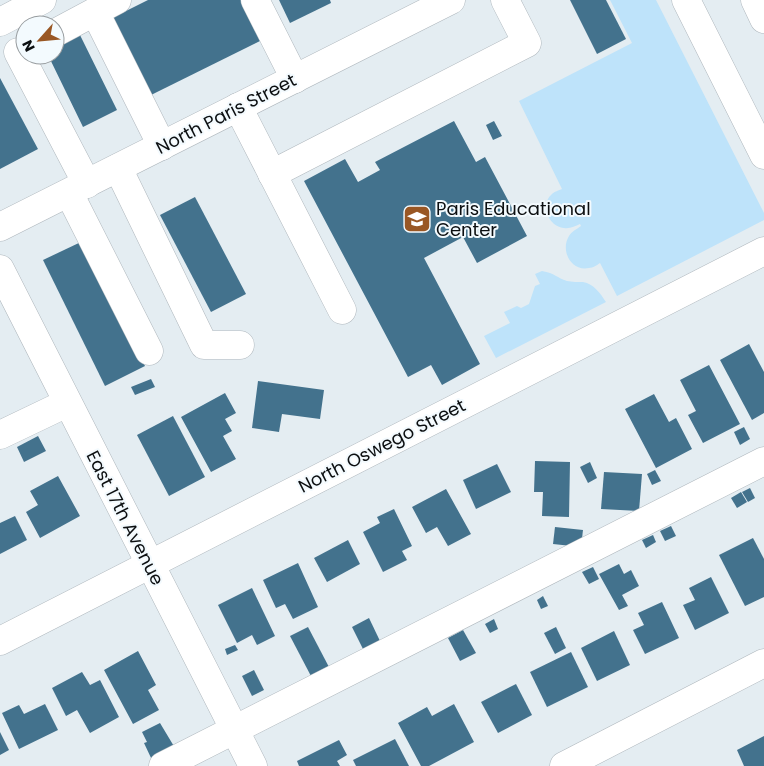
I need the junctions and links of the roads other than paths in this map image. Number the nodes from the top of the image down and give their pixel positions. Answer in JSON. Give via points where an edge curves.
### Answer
{"nodes":[{"id":1,"x":42,"y":0,"type":"edge"},
{"id":2,"x":255,"y":0,"type":"edge"},
{"id":3,"x":451,"y":0,"type":"edge"},
{"id":4,"x":505,"y":0,"type":"edge"},
{"id":5,"x":686,"y":0,"type":"edge"},
{"id":6,"x":754,"y":0,"type":"edge"},
{"id":7,"x":106,"y":6,"type":"edge"},
{"id":8,"x":2,"y":15,"type":"edge"},
{"id":9,"x":764,"y":19,"type":"edge"},
{"id":10,"x":65,"y":28,"type":"edge"},
{"id":11,"x":14,"y":53,"type":"edge"},
{"id":12,"x":295,"y":79,"type":"junction"},
{"id":13,"x":238,"y":107,"type":"junction"},
{"id":14,"x":754,"y":110,"type":"edge"},
{"id":15,"x":162,"y":146,"type":"junction"},
{"id":16,"x":764,"y":155,"type":"edge"},
{"id":17,"x":118,"y":168,"type":"junction"},
{"id":18,"x":272,"y":174,"type":"junction"},
{"id":19,"x":78,"y":188,"type":"junction"},
{"id":20,"x":0,"y":227,"type":"edge"},
{"id":21,"x":764,"y":251,"type":"edge"},
{"id":22,"x":0,"y":269,"type":"edge"},
{"id":23,"x":342,"y":310,"type":"dead end"},
{"id":24,"x":240,"y":345,"type":"dead end"},
{"id":25,"x":149,"y":351,"type":"dead end"},
{"id":26,"x":67,"y":403,"type":"junction"},
{"id":27,"x":0,"y":435,"type":"edge"},
{"id":28,"x":764,"y":461,"type":"edge"},
{"id":29,"x":149,"y":565,"type":"junction"},
{"id":30,"x":0,"y":641,"type":"edge"},
{"id":31,"x":764,"y":663,"type":"edge"},
{"id":32,"x":234,"y":730,"type":"junction"},
{"id":33,"x":163,"y":766,"type":"edge"},
{"id":34,"x":253,"y":766,"type":"edge"},
{"id":35,"x":564,"y":766,"type":"edge"}],
"edges":[{"from":1,"to":8,"type":"street"},
{"from":2,"to":12,"type":"street"},
{"from":3,"to":12,"type":"street","name":"North Paris Street"},
{"from":4,"to":18,"type":"street","via":[[527,43]]},
{"from":5,"to":14,"type":"street"},
{"from":6,"to":9,"type":"street"},
{"from":7,"to":10,"type":"street"},
{"from":7,"to":15,"type":"street"},
{"from":11,"to":19,"type":"street"},
{"from":12,"to":13,"type":"street","name":"North Paris Street"},
{"from":13,"to":15,"type":"street","name":"North Paris Street"},
{"from":13,"to":18,"type":"street"},
{"from":14,"to":16,"type":"street"},
{"from":15,"to":17,"type":"street","name":"North Paris Street"},
{"from":17,"to":19,"type":"street","name":"North Paris Street"},
{"from":17,"to":24,"type":"street","via":[[204,345]]},
{"from":18,"to":23,"type":"street"},
{"from":19,"to":20,"type":"street","name":"North Paris Street"},
{"from":19,"to":25,"type":"street"},
{"from":21,"to":29,"type":"street","name":"North Oswego Street"},
{"from":22,"to":26,"type":"street","name":"East 17th Avenue"},
{"from":26,"to":27,"type":"street"},
{"from":26,"to":29,"type":"street","name":"East 17th Avenue"},
{"from":28,"to":32,"type":"street"},
{"from":29,"to":30,"type":"street","name":"North Oswego Street"},
{"from":29,"to":32,"type":"street","name":"East 17th Avenue"},
{"from":31,"to":35,"type":"street"},
{"from":32,"to":33,"type":"street"},
{"from":32,"to":34,"type":"street","name":"East 17th Avenue"}]}
